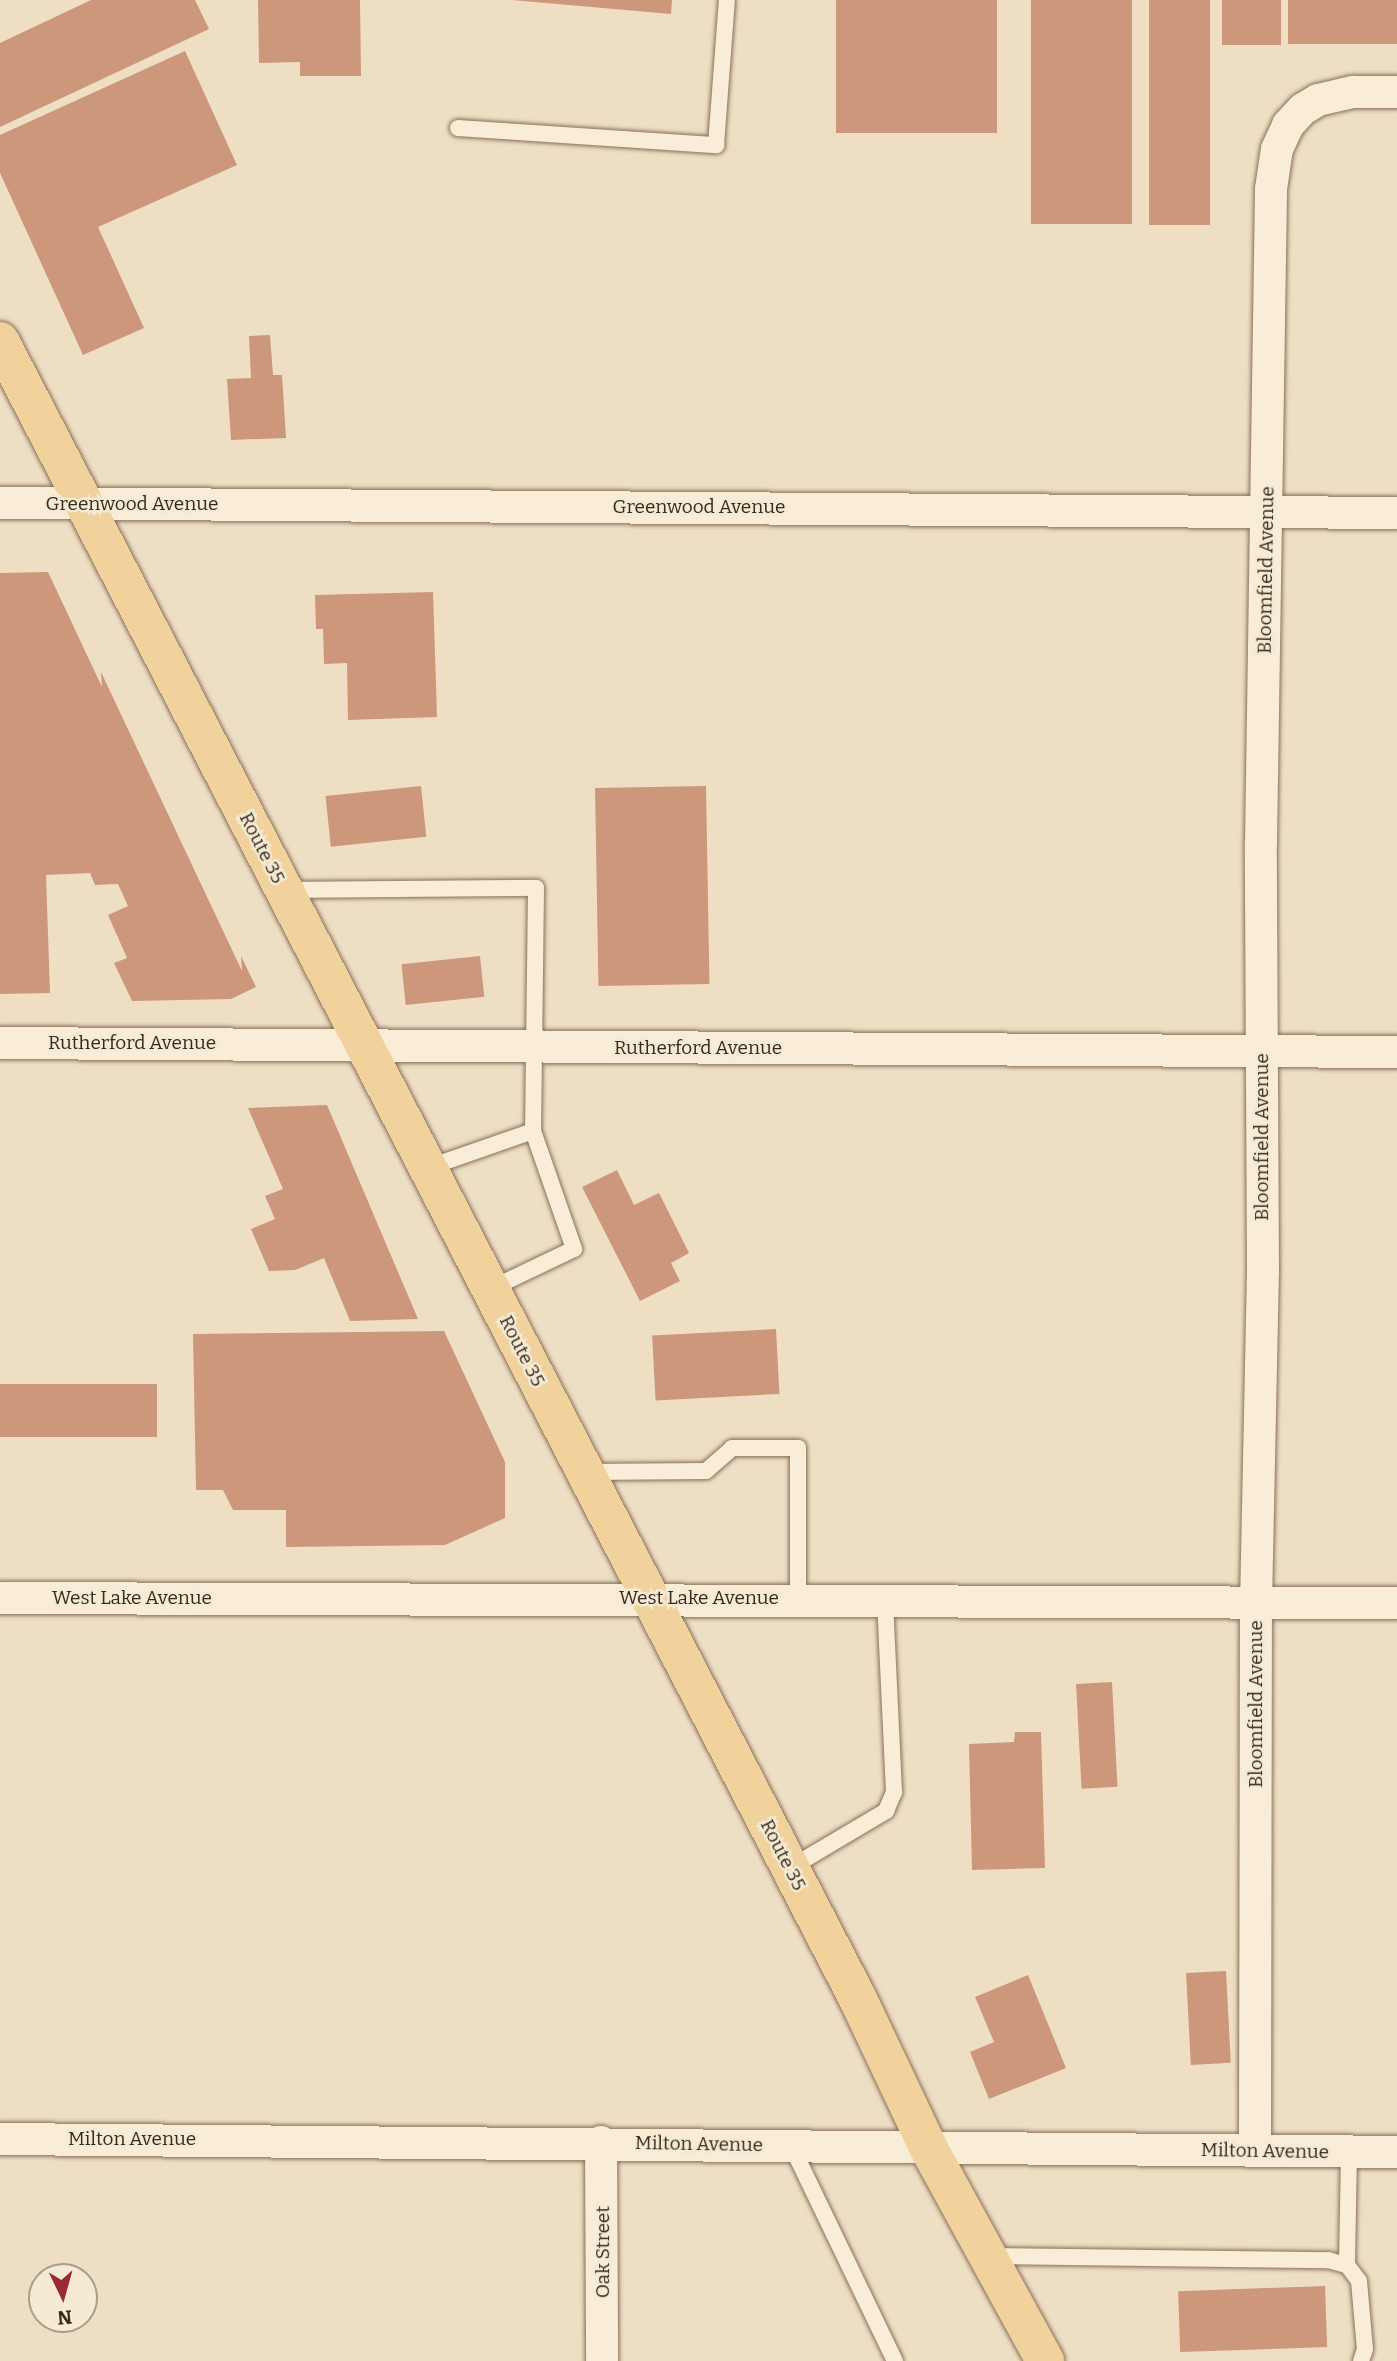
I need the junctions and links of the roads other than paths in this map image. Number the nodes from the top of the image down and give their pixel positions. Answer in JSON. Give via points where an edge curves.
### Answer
{"nodes":[{"id":1,"x":727,"y":0,"type":"edge"},
{"id":2,"x":1397,"y":92,"type":"edge"},
{"id":3,"x":457,"y":128,"type":"dead end"},
{"id":4,"x":0,"y":341,"type":"edge"},
{"id":5,"x":0,"y":503,"type":"edge"},
{"id":6,"x":84,"y":503,"type":"junction"},
{"id":7,"x":1267,"y":512,"type":"junction"},
{"id":8,"x":1397,"y":513,"type":"edge"},
{"id":9,"x":284,"y":890,"type":"junction"},
{"id":10,"x":0,"y":1043,"type":"edge"},
{"id":11,"x":364,"y":1045,"type":"junction"},
{"id":12,"x":534,"y":1046,"type":"junction"},
{"id":13,"x":1262,"y":1051,"type":"junction"},
{"id":14,"x":1397,"y":1052,"type":"edge"},
{"id":15,"x":533,"y":1131,"type":"junction"},
{"id":16,"x":427,"y":1168,"type":"junction"},
{"id":17,"x":490,"y":1289,"type":"junction"},
{"id":18,"x":585,"y":1472,"type":"junction"},
{"id":19,"x":0,"y":1598,"type":"edge"},
{"id":20,"x":650,"y":1598,"type":"junction"},
{"id":21,"x":798,"y":1599,"type":"junction"},
{"id":22,"x":885,"y":1599,"type":"junction"},
{"id":23,"x":1397,"y":1603,"type":"edge"},
{"id":24,"x":1256,"y":1604,"type":"junction"},
{"id":25,"x":790,"y":1868,"type":"junction"},
{"id":26,"x":0,"y":2139,"type":"edge"},
{"id":27,"x":601,"y":2142,"type":"junction"},
{"id":28,"x":791,"y":2145,"type":"junction"},
{"id":29,"x":928,"y":2147,"type":"junction"},
{"id":30,"x":1255,"y":2151,"type":"junction"},
{"id":31,"x":1349,"y":2152,"type":"junction"},
{"id":32,"x":1397,"y":2152,"type":"edge"},
{"id":33,"x":990,"y":2256,"type":"junction"},
{"id":34,"x":1347,"y":2265,"type":"junction"},
{"id":35,"x":602,"y":2361,"type":"edge"},
{"id":36,"x":895,"y":2361,"type":"edge"},
{"id":37,"x":1045,"y":2361,"type":"edge"},
{"id":38,"x":1361,"y":2361,"type":"edge"}],
"edges":[{"from":1,"to":3,"type":"lane","via":[[716,145]]},
{"from":2,"to":7,"type":"street","name":"Bloomfield Avenue","via":[[1353,92],[1318,100],[1288,125],[1277,149],[1271,190]]},
{"from":4,"to":6,"type":"main road","name":"Route 35"},
{"from":5,"to":6,"type":"street","name":"Greenwood Avenue"},
{"from":6,"to":7,"type":"street","name":"Greenwood Avenue"},
{"from":6,"to":9,"type":"main road","name":"Route 35"},
{"from":7,"to":8,"type":"street","name":"Greenwood Avenue"},
{"from":7,"to":13,"type":"street","name":"Bloomfield Avenue"},
{"from":9,"to":11,"type":"main road","name":"Route 35"},
{"from":9,"to":12,"type":"lane","via":[[536,888]]},
{"from":10,"to":11,"type":"street","name":"Rutherford Avenue"},
{"from":11,"to":12,"type":"street","name":"Rutherford Avenue"},
{"from":11,"to":16,"type":"main road","name":"Route 35"},
{"from":12,"to":13,"type":"street","name":"Rutherford Avenue"},
{"from":12,"to":15,"type":"lane"},
{"from":13,"to":14,"type":"street","name":"Rutherford Avenue"},
{"from":13,"to":24,"type":"street","name":"Bloomfield Avenue"},
{"from":15,"to":16,"type":"lane"},
{"from":15,"to":17,"type":"lane","via":[[574,1249]]},
{"from":16,"to":17,"type":"main road","name":"Route 35"},
{"from":17,"to":18,"type":"main road","name":"Route 35"},
{"from":18,"to":20,"type":"main road","name":"Route 35"},
{"from":18,"to":21,"type":"lane","via":[[706,1471],[732,1448],[798,1448]]},
{"from":19,"to":20,"type":"street","name":"West Lake Avenue"},
{"from":20,"to":21,"type":"street","name":"West Lake Avenue"},
{"from":20,"to":25,"type":"main road","name":"Route 35"},
{"from":21,"to":22,"type":"street","name":"West Lake Avenue"},
{"from":22,"to":24,"type":"street","name":"West Lake Avenue"},
{"from":22,"to":25,"type":"lane","via":[[894,1792],[886,1811]]},
{"from":23,"to":24,"type":"street","name":"West Lake Avenue"},
{"from":24,"to":30,"type":"street","name":"Bloomfield Avenue"},
{"from":25,"to":29,"type":"main road","name":"Route 35"},
{"from":26,"to":27,"type":"street","name":"Milton Avenue"},
{"from":27,"to":28,"type":"street","name":"Milton Avenue"},
{"from":27,"to":35,"type":"street","name":"Oak Street"},
{"from":28,"to":29,"type":"street","name":"Milton Avenue"},
{"from":28,"to":36,"type":"lane"},
{"from":29,"to":30,"type":"street","name":"Milton Avenue"},
{"from":29,"to":33,"type":"main road","name":"Route 35"},
{"from":30,"to":31,"type":"street","name":"Milton Avenue"},
{"from":31,"to":32,"type":"street","name":"Milton Avenue"},
{"from":31,"to":34,"type":"lane"},
{"from":33,"to":34,"type":"lane","via":[[1328,2260]]},
{"from":33,"to":37,"type":"main road","name":"Route 35"},
{"from":34,"to":38,"type":"lane","via":[[1359,2281],[1365,2349]]}]}
